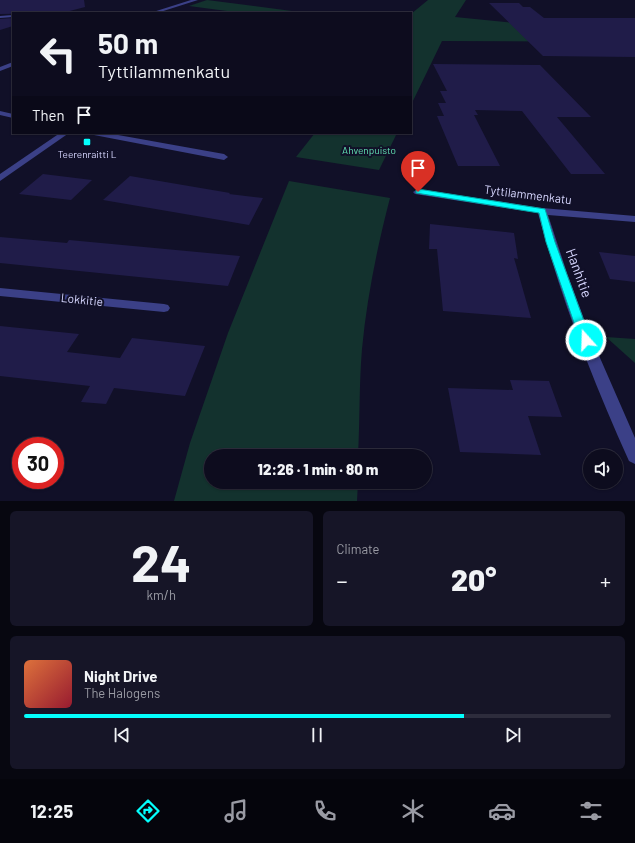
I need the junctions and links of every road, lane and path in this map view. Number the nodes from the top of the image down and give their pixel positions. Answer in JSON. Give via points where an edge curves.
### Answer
{"nodes":[{"id":1,"x":196,"y":0,"type":"edge"},
{"id":2,"x":155,"y":12,"type":"edge"},
{"id":3,"x":12,"y":16,"type":"edge"},
{"id":4,"x":0,"y":17,"type":"edge"},
{"id":5,"x":12,"y":64,"type":"edge"},
{"id":6,"x":0,"y":69,"type":"edge"},
{"id":7,"x":0,"y":113,"type":"edge"},
{"id":8,"x":12,"y":116,"type":"edge"},
{"id":9,"x":64,"y":134,"type":"edge"},
{"id":10,"x":99,"y":134,"type":"edge"},
{"id":11,"x":224,"y":157,"type":"dead end"},
{"id":12,"x":0,"y":178,"type":"edge"},
{"id":13,"x":418,"y":192,"type":"dead end"},
{"id":14,"x":542,"y":211,"type":"junction"},
{"id":15,"x":635,"y":219,"type":"edge"},
{"id":16,"x":0,"y":292,"type":"edge"},
{"id":17,"x":164,"y":308,"type":"dead end"},
{"id":18,"x":635,"y":456,"type":"edge"}],
"edges":[{"from":1,"to":2,"type":"street"},
{"from":3,"to":4,"type":"street"},
{"from":5,"to":6,"type":"street"},
{"from":7,"to":8,"type":"street"},
{"from":9,"to":12,"type":"street"},
{"from":10,"to":11,"type":"street"},
{"from":13,"to":14,"type":"street","name":"Tyttilammenkatu"},
{"from":14,"to":15,"type":"street","name":"Tyttilammenkatu"},
{"from":14,"to":18,"type":"street","name":"Hanhitie","via":[[550,242],[591,354]]},
{"from":16,"to":17,"type":"street","name":"Lokkitie"}]}
